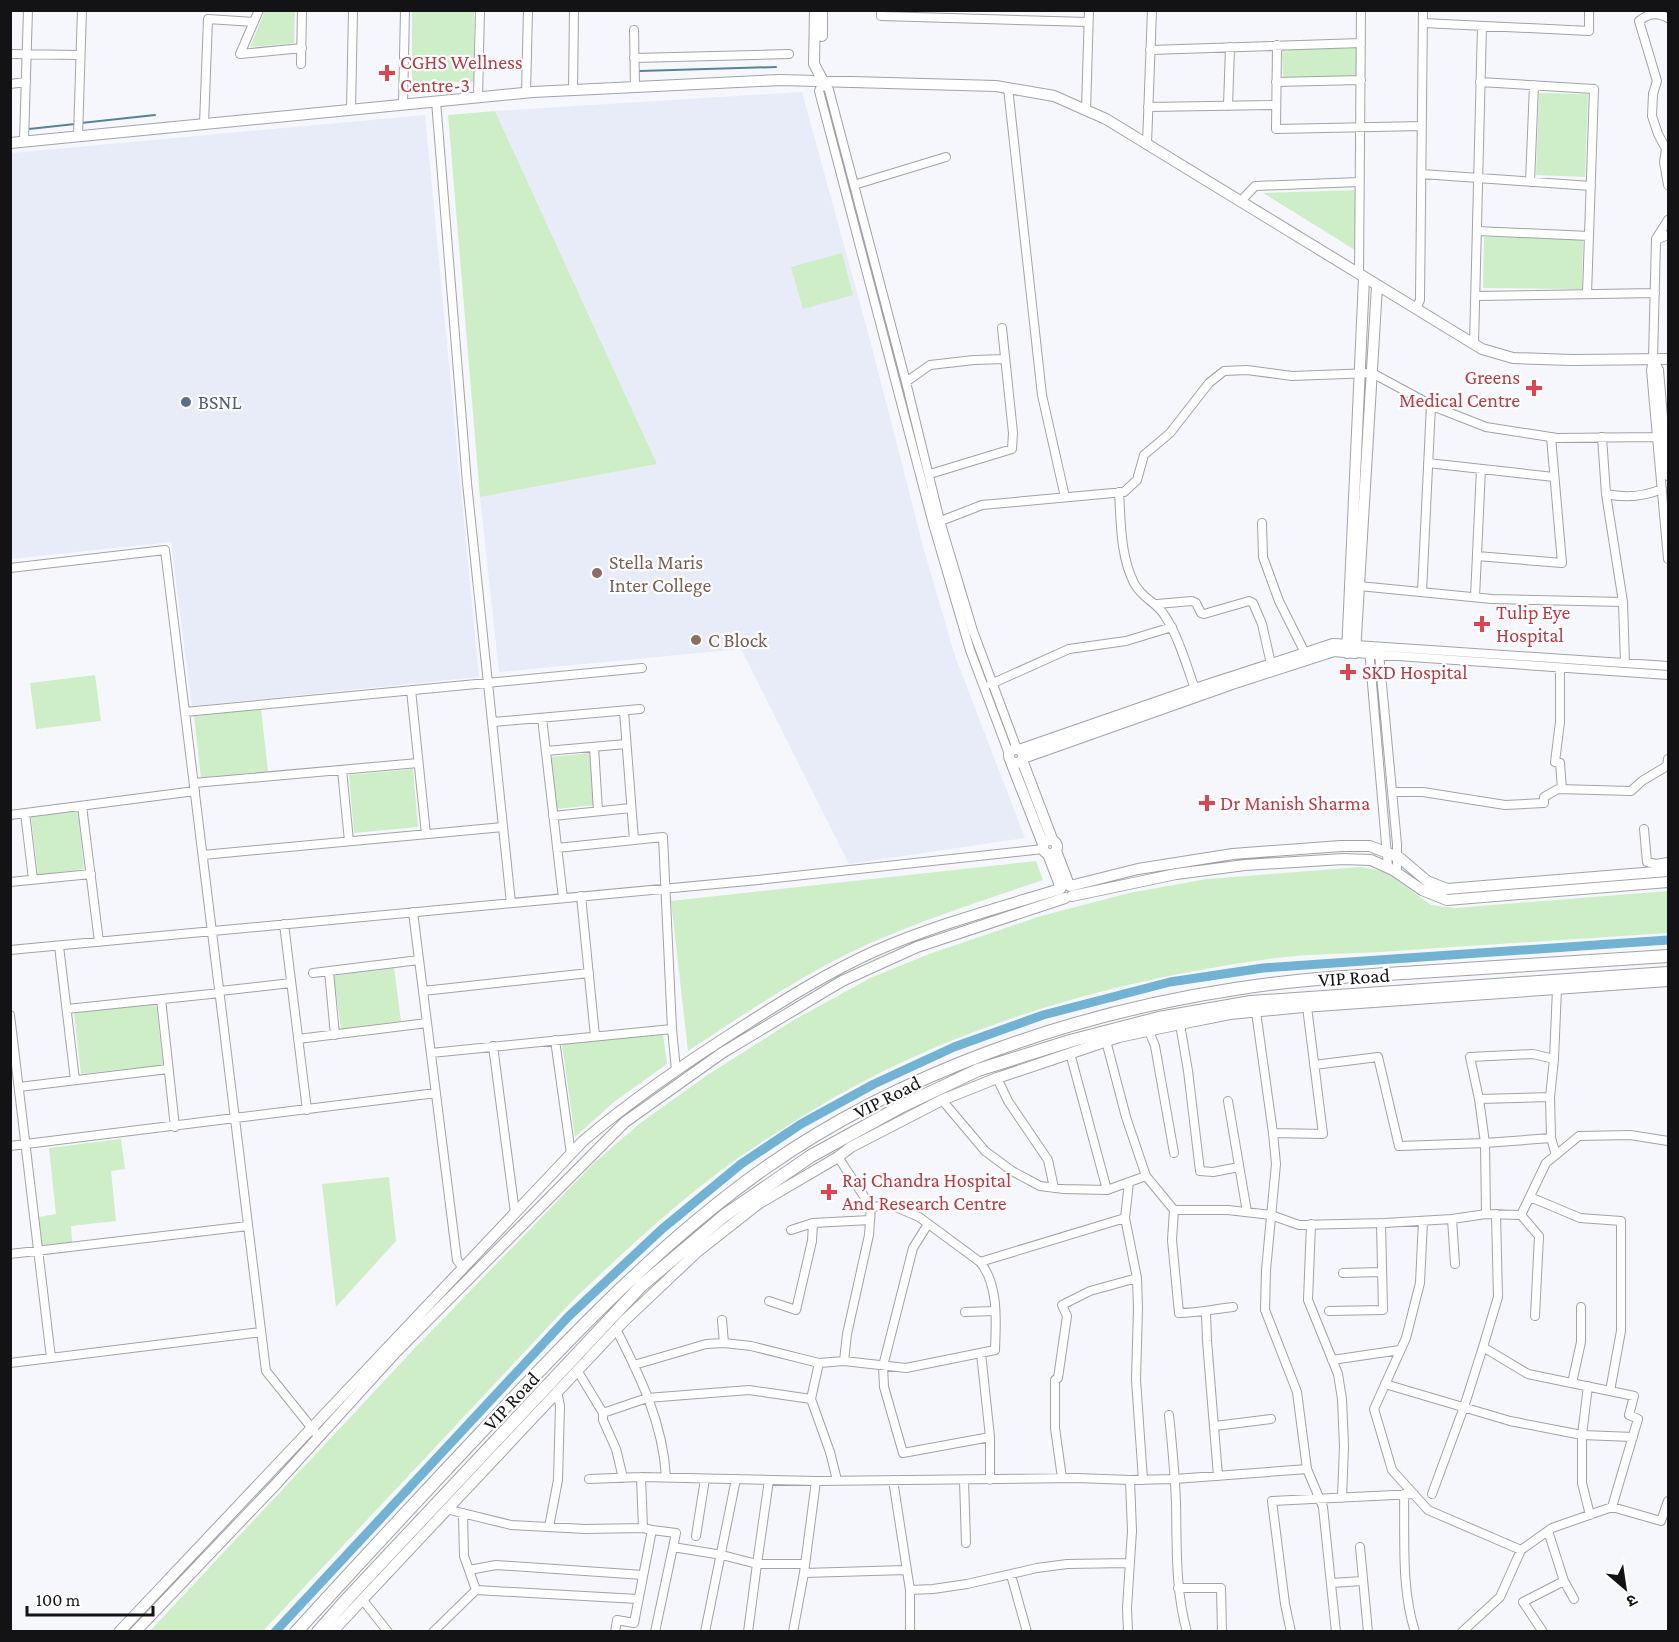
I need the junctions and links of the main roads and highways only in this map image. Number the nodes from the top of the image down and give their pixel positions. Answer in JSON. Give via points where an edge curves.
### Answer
{"nodes":[{"id":1,"x":1668,"y":956,"type":"edge"},
{"id":2,"x":1668,"y":973,"type":"edge"},
{"id":3,"x":296,"y":1632,"type":"edge"},
{"id":4,"x":318,"y":1632,"type":"edge"}],
"edges":[{"from":1,"to":3,"type":"main road","name":"VIP Road","via":[[1329,978],[1235,988],[1130,1009],[1029,1038],[925,1077],[847,1117],[768,1166],[653,1257],[581,1325]]},
{"from":2,"to":4,"type":"main road","name":"VIP Road","via":[[1251,1002],[1159,1018],[1070,1041],[978,1070],[902,1106],[811,1156],[725,1215],[641,1286]]}]}
